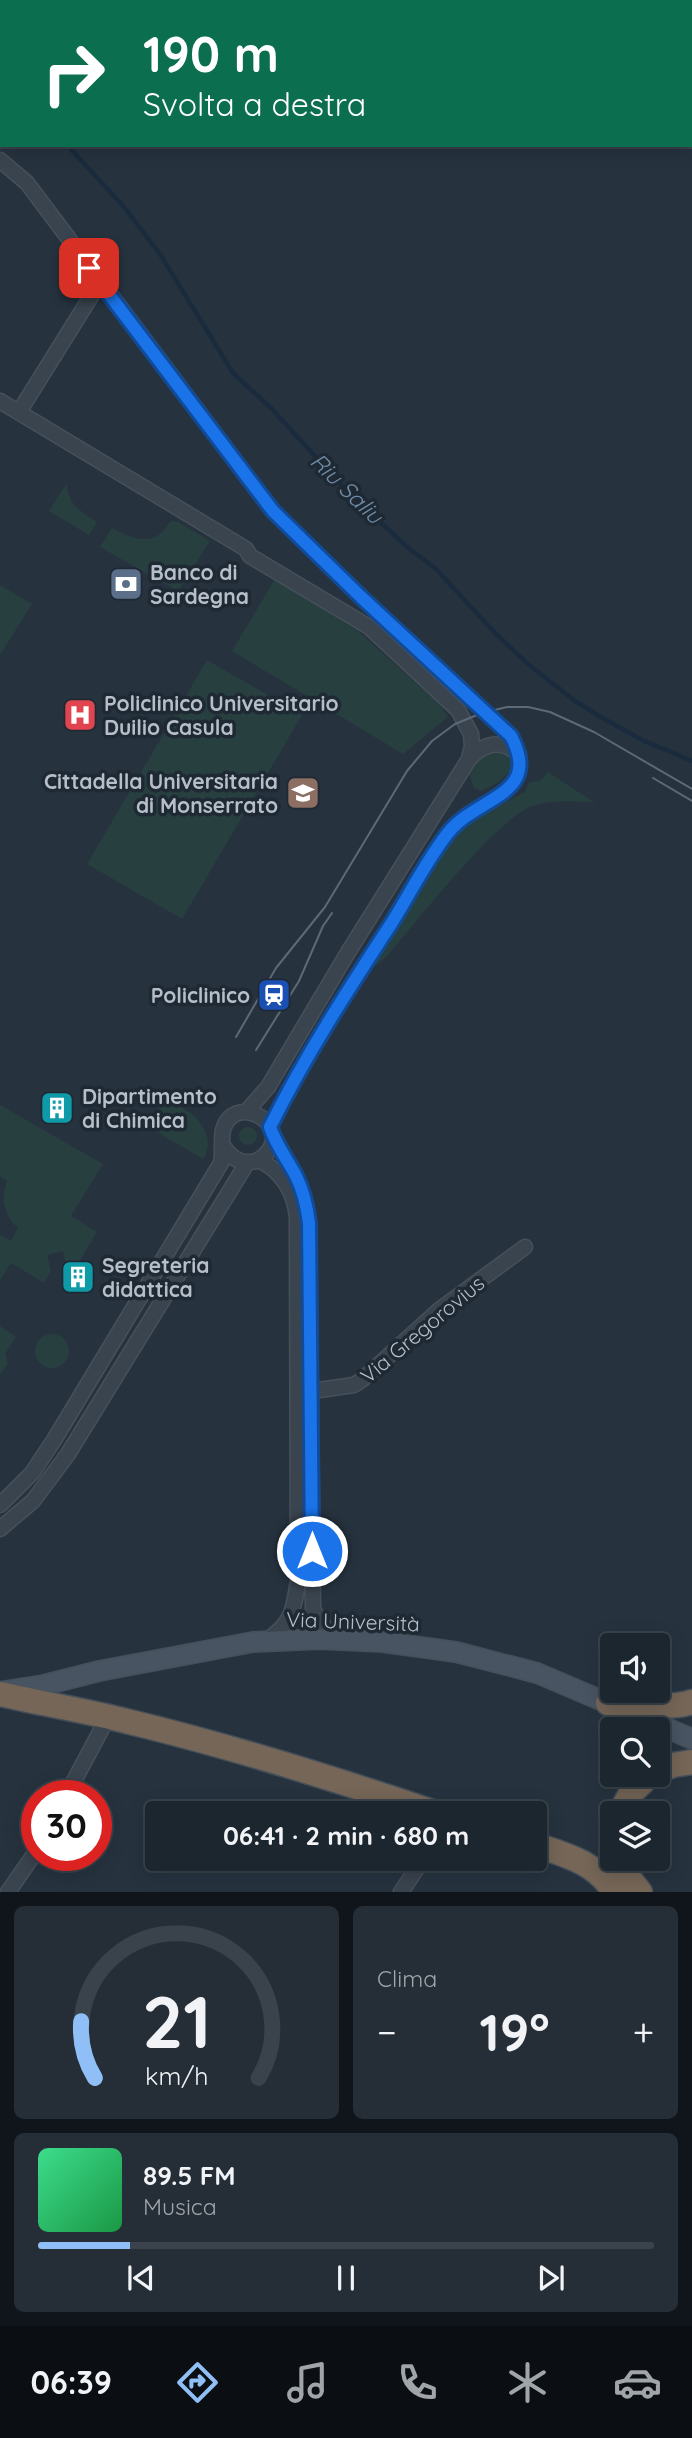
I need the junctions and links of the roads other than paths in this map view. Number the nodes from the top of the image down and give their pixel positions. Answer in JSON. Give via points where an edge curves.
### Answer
{"nodes":[{"id":1,"x":0,"y":160,"type":"edge"},
{"id":2,"x":100,"y":282,"type":"junction"},
{"id":3,"x":0,"y":401,"type":"edge"},
{"id":4,"x":19,"y":412,"type":"junction"},
{"id":5,"x":520,"y":756,"type":"junction"},
{"id":6,"x":469,"y":759,"type":"junction"},
{"id":7,"x":246,"y":1112,"type":"junction"},
{"id":8,"x":271,"y":1130,"type":"junction"},
{"id":9,"x":224,"y":1147,"type":"junction"},
{"id":10,"x":253,"y":1161,"type":"junction"},
{"id":11,"x":525,"y":1247,"type":"dead end"},
{"id":12,"x":312,"y":1391,"type":"junction"},
{"id":13,"x":0,"y":1505,"type":"edge"},
{"id":14,"x":0,"y":1529,"type":"edge"},
{"id":15,"x":350,"y":1640,"type":"junction"},
{"id":16,"x":265,"y":1642,"type":"junction"},
{"id":17,"x":0,"y":1693,"type":"edge"},
{"id":18,"x":600,"y":1700,"type":"edge"},
{"id":19,"x":692,"y":1702,"type":"edge"},
{"id":20,"x":608,"y":1703,"type":"edge"},
{"id":21,"x":637,"y":1703,"type":"edge"},
{"id":22,"x":108,"y":1717,"type":"junction"},
{"id":23,"x":692,"y":1739,"type":"edge"},
{"id":24,"x":692,"y":1762,"type":"edge"},
{"id":25,"x":670,"y":1766,"type":"edge"},
{"id":26,"x":75,"y":1780,"type":"edge"},
{"id":27,"x":637,"y":1787,"type":"edge"},
{"id":28,"x":400,"y":1801,"type":"edge"},
{"id":29,"x":627,"y":1801,"type":"edge"},
{"id":30,"x":547,"y":1849,"type":"edge"},
{"id":31,"x":22,"y":1871,"type":"edge"},
{"id":32,"x":415,"y":1871,"type":"edge"},
{"id":33,"x":624,"y":1871,"type":"edge"},
{"id":34,"x":8,"y":1892,"type":"edge"},
{"id":35,"x":401,"y":1892,"type":"edge"},
{"id":36,"x":614,"y":1892,"type":"edge"},
{"id":37,"x":640,"y":1892,"type":"edge"}],
"edges":[{"from":1,"to":2,"type":"street","via":[[27,183]]},
{"from":2,"to":4,"type":"street"},
{"from":2,"to":5,"type":"street","via":[[273,511],[511,736]]},
{"from":3,"to":4,"type":"street"},
{"from":4,"to":6,"type":"street","via":[[369,628],[458,710],[471,734]]},
{"from":5,"to":6,"type":"street","via":[[504,744],[495,744]]},
{"from":5,"to":8,"type":"street","via":[[513,785],[448,832],[299,1070]]},
{"from":6,"to":7,"type":"street","via":[[268,1087]]},
{"from":7,"to":8,"type":"street","via":[[261,1116]]},
{"from":7,"to":9,"type":"street","via":[[226,1122]]},
{"from":8,"to":10,"type":"street","via":[[270,1149]]},
{"from":8,"to":12,"type":"street","via":[[296,1175],[309,1223]]},
{"from":9,"to":10,"type":"street","via":[[233,1158]]},
{"from":9,"to":13,"type":"street","via":[[221,1163],[54,1440],[32,1474]]},
{"from":10,"to":14,"type":"street","via":[[68,1454],[33,1501]]},
{"from":10,"to":16,"type":"street","via":[[271,1166],[283,1179],[296,1203],[297,1218],[298,1580],[294,1611]]},
{"from":11,"to":12,"type":"street","name":"Via Gregorovius","via":[[439,1310],[363,1379],[354,1385]]},
{"from":12,"to":15,"type":"street","via":[[313,1608],[328,1631]]},
{"from":15,"to":16,"type":"main road","name":"Via Università"},
{"from":15,"to":18,"type":"main road","name":"Via Università","via":[[419,1645],[499,1661]]},
{"from":16,"to":17,"type":"main road","name":"Via Università","via":[[215,1648]]},
{"from":17,"to":22,"type":"highway"},
{"from":19,"to":21,"type":"highway","via":[[668,1707]]},
{"from":20,"to":23,"type":"main road","name":"Via Università"},
{"from":22,"to":26,"type":"street"},
{"from":22,"to":28,"type":"highway","via":[[309,1771]]},
{"from":24,"to":25,"type":"highway"},
{"from":27,"to":29,"type":"highway"},
{"from":30,"to":36,"type":"highway","via":[[595,1870]]},
{"from":31,"to":34,"type":"street"},
{"from":32,"to":35,"type":"street"},
{"from":33,"to":37,"type":"highway"}]}
